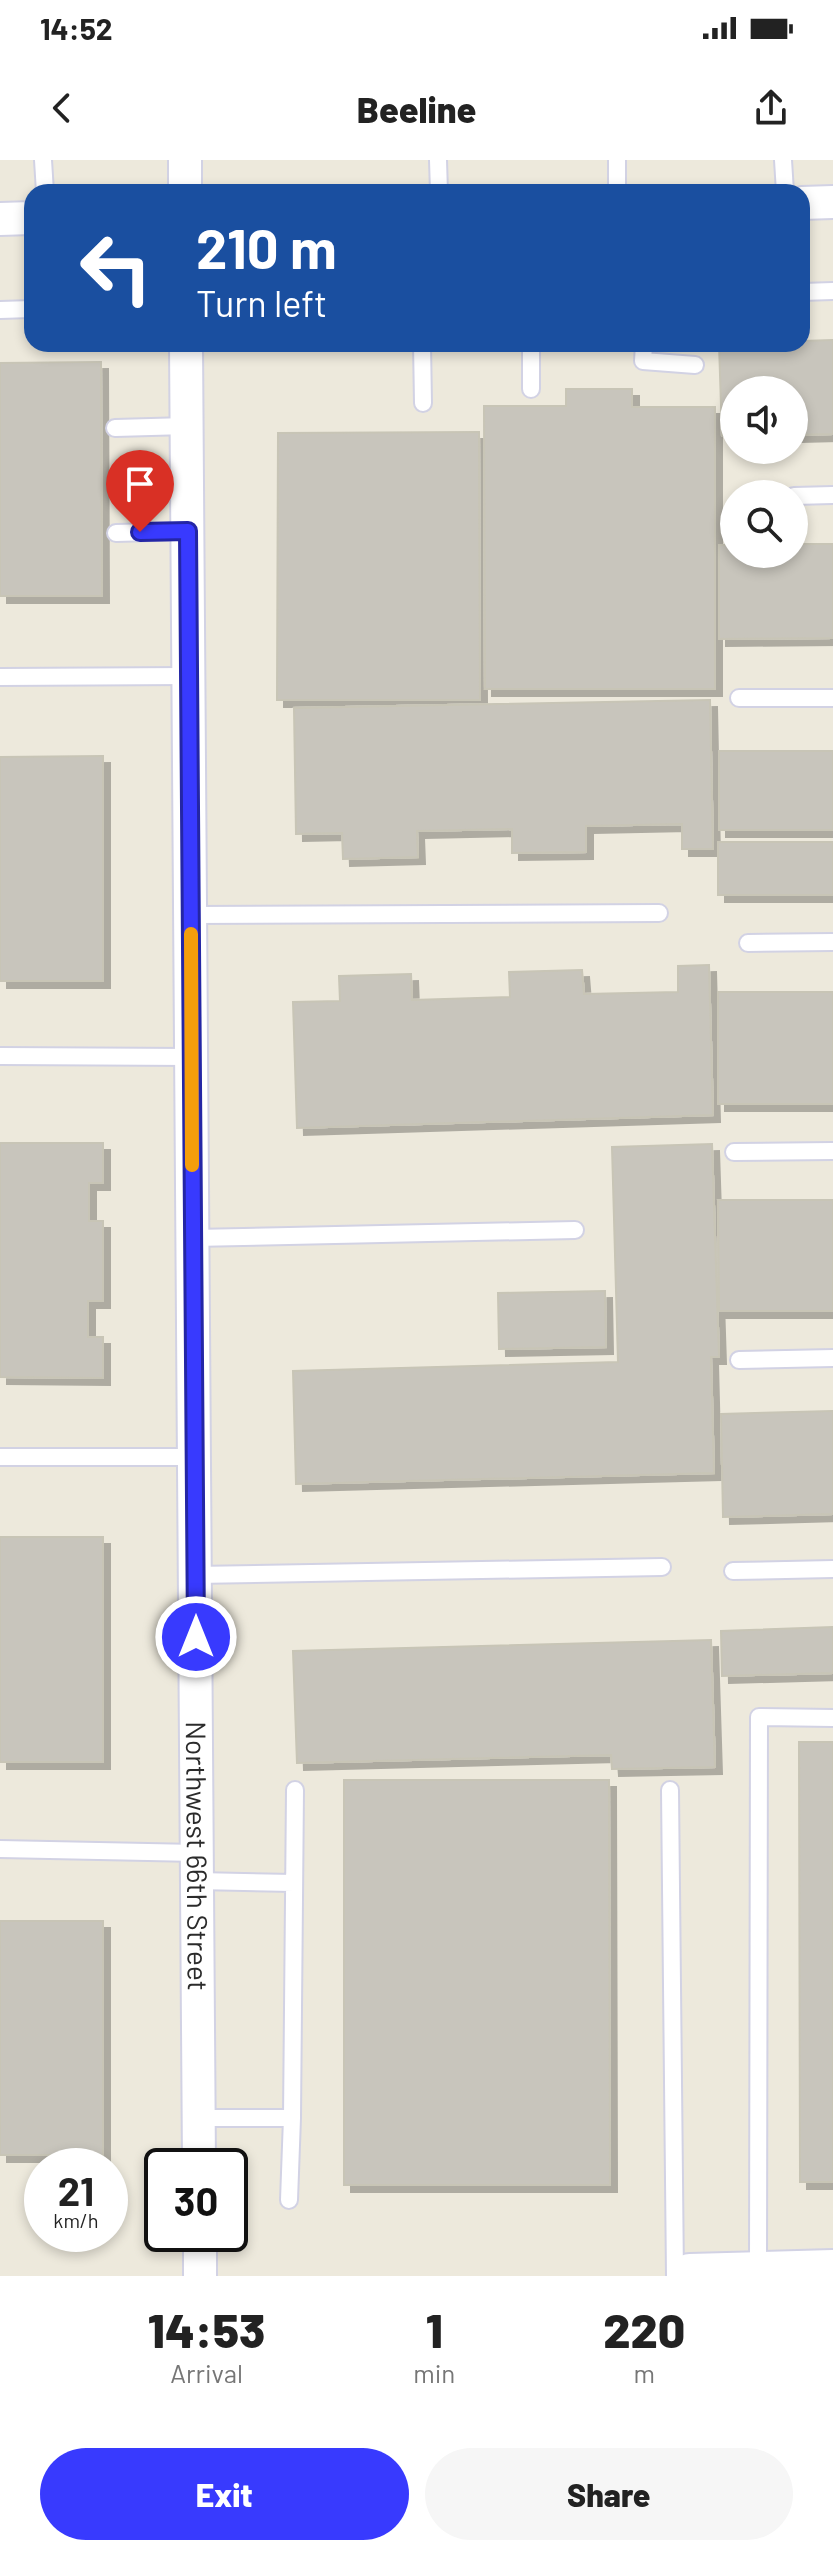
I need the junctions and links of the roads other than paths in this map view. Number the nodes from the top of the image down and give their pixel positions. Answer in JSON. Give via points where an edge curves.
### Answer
{"nodes":[{"id":1,"x":43,"y":160,"type":"edge"},
{"id":2,"x":185,"y":160,"type":"edge"},
{"id":3,"x":438,"y":160,"type":"edge"},
{"id":4,"x":617,"y":160,"type":"edge"},
{"id":5,"x":783,"y":160,"type":"edge"},
{"id":6,"x":44,"y":184,"type":"edge"},
{"id":7,"x":185,"y":184,"type":"edge"},
{"id":8,"x":439,"y":184,"type":"edge"},
{"id":9,"x":617,"y":184,"type":"edge"},
{"id":10,"x":784,"y":184,"type":"edge"},
{"id":11,"x":833,"y":202,"type":"edge"},
{"id":12,"x":810,"y":203,"type":"edge"},
{"id":13,"x":24,"y":218,"type":"edge"},
{"id":14,"x":0,"y":219,"type":"edge"},
{"id":15,"x":833,"y":291,"type":"edge"},
{"id":16,"x":810,"y":292,"type":"edge"},
{"id":17,"x":24,"y":309,"type":"edge"},
{"id":18,"x":0,"y":310,"type":"edge"},
{"id":19,"x":186,"y":352,"type":"edge"},
{"id":20,"x":422,"y":352,"type":"edge"},
{"id":21,"x":531,"y":352,"type":"edge"},
{"id":22,"x":644,"y":352,"type":"edge"},
{"id":23,"x":695,"y":365,"type":"dead end"},
{"id":24,"x":531,"y":389,"type":"dead end"},
{"id":25,"x":423,"y":403,"type":"dead end"},
{"id":26,"x":187,"y":426,"type":"junction"},
{"id":27,"x":115,"y":428,"type":"dead end"},
{"id":28,"x":833,"y":495,"type":"edge"},
{"id":29,"x":808,"y":496,"type":"edge"},
{"id":30,"x":188,"y":531,"type":"junction"},
{"id":31,"x":116,"y":533,"type":"dead end"},
{"id":32,"x":189,"y":676,"type":"junction"},
{"id":33,"x":0,"y":677,"type":"edge"},
{"id":34,"x":739,"y":698,"type":"dead end"},
{"id":35,"x":833,"y":698,"type":"edge"},
{"id":36,"x":659,"y":913,"type":"dead end"},
{"id":37,"x":190,"y":915,"type":"junction"},
{"id":38,"x":833,"y":942,"type":"edge"},
{"id":39,"x":748,"y":943,"type":"dead end"},
{"id":40,"x":0,"y":1056,"type":"edge"},
{"id":41,"x":192,"y":1057,"type":"junction"},
{"id":42,"x":833,"y":1151,"type":"edge"},
{"id":43,"x":734,"y":1152,"type":"dead end"},
{"id":44,"x":575,"y":1230,"type":"dead end"},
{"id":45,"x":193,"y":1238,"type":"junction"},
{"id":46,"x":833,"y":1358,"type":"edge"},
{"id":47,"x":739,"y":1360,"type":"dead end"},
{"id":48,"x":0,"y":1457,"type":"edge"},
{"id":49,"x":194,"y":1457,"type":"junction"},
{"id":50,"x":662,"y":1567,"type":"dead end"},
{"id":51,"x":833,"y":1569,"type":"edge"},
{"id":52,"x":733,"y":1571,"type":"dead end"},
{"id":53,"x":195,"y":1575,"type":"junction"},
{"id":54,"x":833,"y":1718,"type":"edge"},
{"id":55,"x":295,"y":1790,"type":"dead end"},
{"id":56,"x":670,"y":1790,"type":"dead end"},
{"id":57,"x":0,"y":1849,"type":"edge"},
{"id":58,"x":197,"y":1867,"type":"junction"},
{"id":59,"x":294,"y":1883,"type":"junction"},
{"id":60,"x":199,"y":2118,"type":"junction"},
{"id":61,"x":292,"y":2118,"type":"junction"},
{"id":62,"x":199,"y":2148,"type":"edge"},
{"id":63,"x":289,"y":2200,"type":"dead end"},
{"id":64,"x":200,"y":2252,"type":"edge"},
{"id":65,"x":833,"y":2272,"type":"edge"},
{"id":66,"x":726,"y":2275,"type":"edge"},
{"id":67,"x":200,"y":2276,"type":"edge"},
{"id":68,"x":675,"y":2276,"type":"edge"}],
"edges":[{"from":1,"to":6,"type":"lane"},
{"from":2,"to":7,"type":"street"},
{"from":3,"to":8,"type":"lane"},
{"from":4,"to":9,"type":"lane"},
{"from":5,"to":10,"type":"lane"},
{"from":11,"to":12,"type":"street"},
{"from":13,"to":14,"type":"street"},
{"from":15,"to":16,"type":"lane"},
{"from":17,"to":18,"type":"lane"},
{"from":19,"to":26,"type":"street","name":"Northwest 66th Street"},
{"from":20,"to":25,"type":"lane"},
{"from":21,"to":24,"type":"lane"},
{"from":22,"to":23,"type":"lane","via":[[643,361]]},
{"from":26,"to":27,"type":"lane"},
{"from":26,"to":30,"type":"street","name":"Northwest 66th Street"},
{"from":28,"to":29,"type":"lane"},
{"from":30,"to":31,"type":"lane"},
{"from":30,"to":32,"type":"street","name":"Northwest 66th Street"},
{"from":32,"to":33,"type":"lane"},
{"from":32,"to":37,"type":"street","name":"Northwest 66th Street"},
{"from":34,"to":35,"type":"lane"},
{"from":36,"to":37,"type":"lane"},
{"from":37,"to":41,"type":"street","name":"Northwest 66th Street"},
{"from":38,"to":39,"type":"lane"},
{"from":40,"to":41,"type":"lane"},
{"from":41,"to":45,"type":"street","name":"Northwest 66th Street"},
{"from":42,"to":43,"type":"lane"},
{"from":44,"to":45,"type":"lane"},
{"from":45,"to":49,"type":"street","name":"Northwest 66th Street"},
{"from":46,"to":47,"type":"lane"},
{"from":48,"to":49,"type":"lane"},
{"from":49,"to":53,"type":"street","name":"Northwest 66th Street"},
{"from":50,"to":53,"type":"lane"},
{"from":51,"to":52,"type":"lane"},
{"from":53,"to":58,"type":"street","name":"Northwest 66th Street"},
{"from":54,"to":66,"type":"lane","via":[[759,1717]]},
{"from":55,"to":59,"type":"lane"},
{"from":56,"to":68,"type":"lane"},
{"from":57,"to":58,"type":"lane"},
{"from":58,"to":59,"type":"lane"},
{"from":58,"to":60,"type":"street","name":"Northwest 66th Street"},
{"from":59,"to":61,"type":"lane"},
{"from":60,"to":61,"type":"lane"},
{"from":60,"to":62,"type":"street","name":"Northwest 66th Street"},
{"from":61,"to":63,"type":"lane"},
{"from":64,"to":67,"type":"street"},
{"from":65,"to":66,"type":"street"}]}
